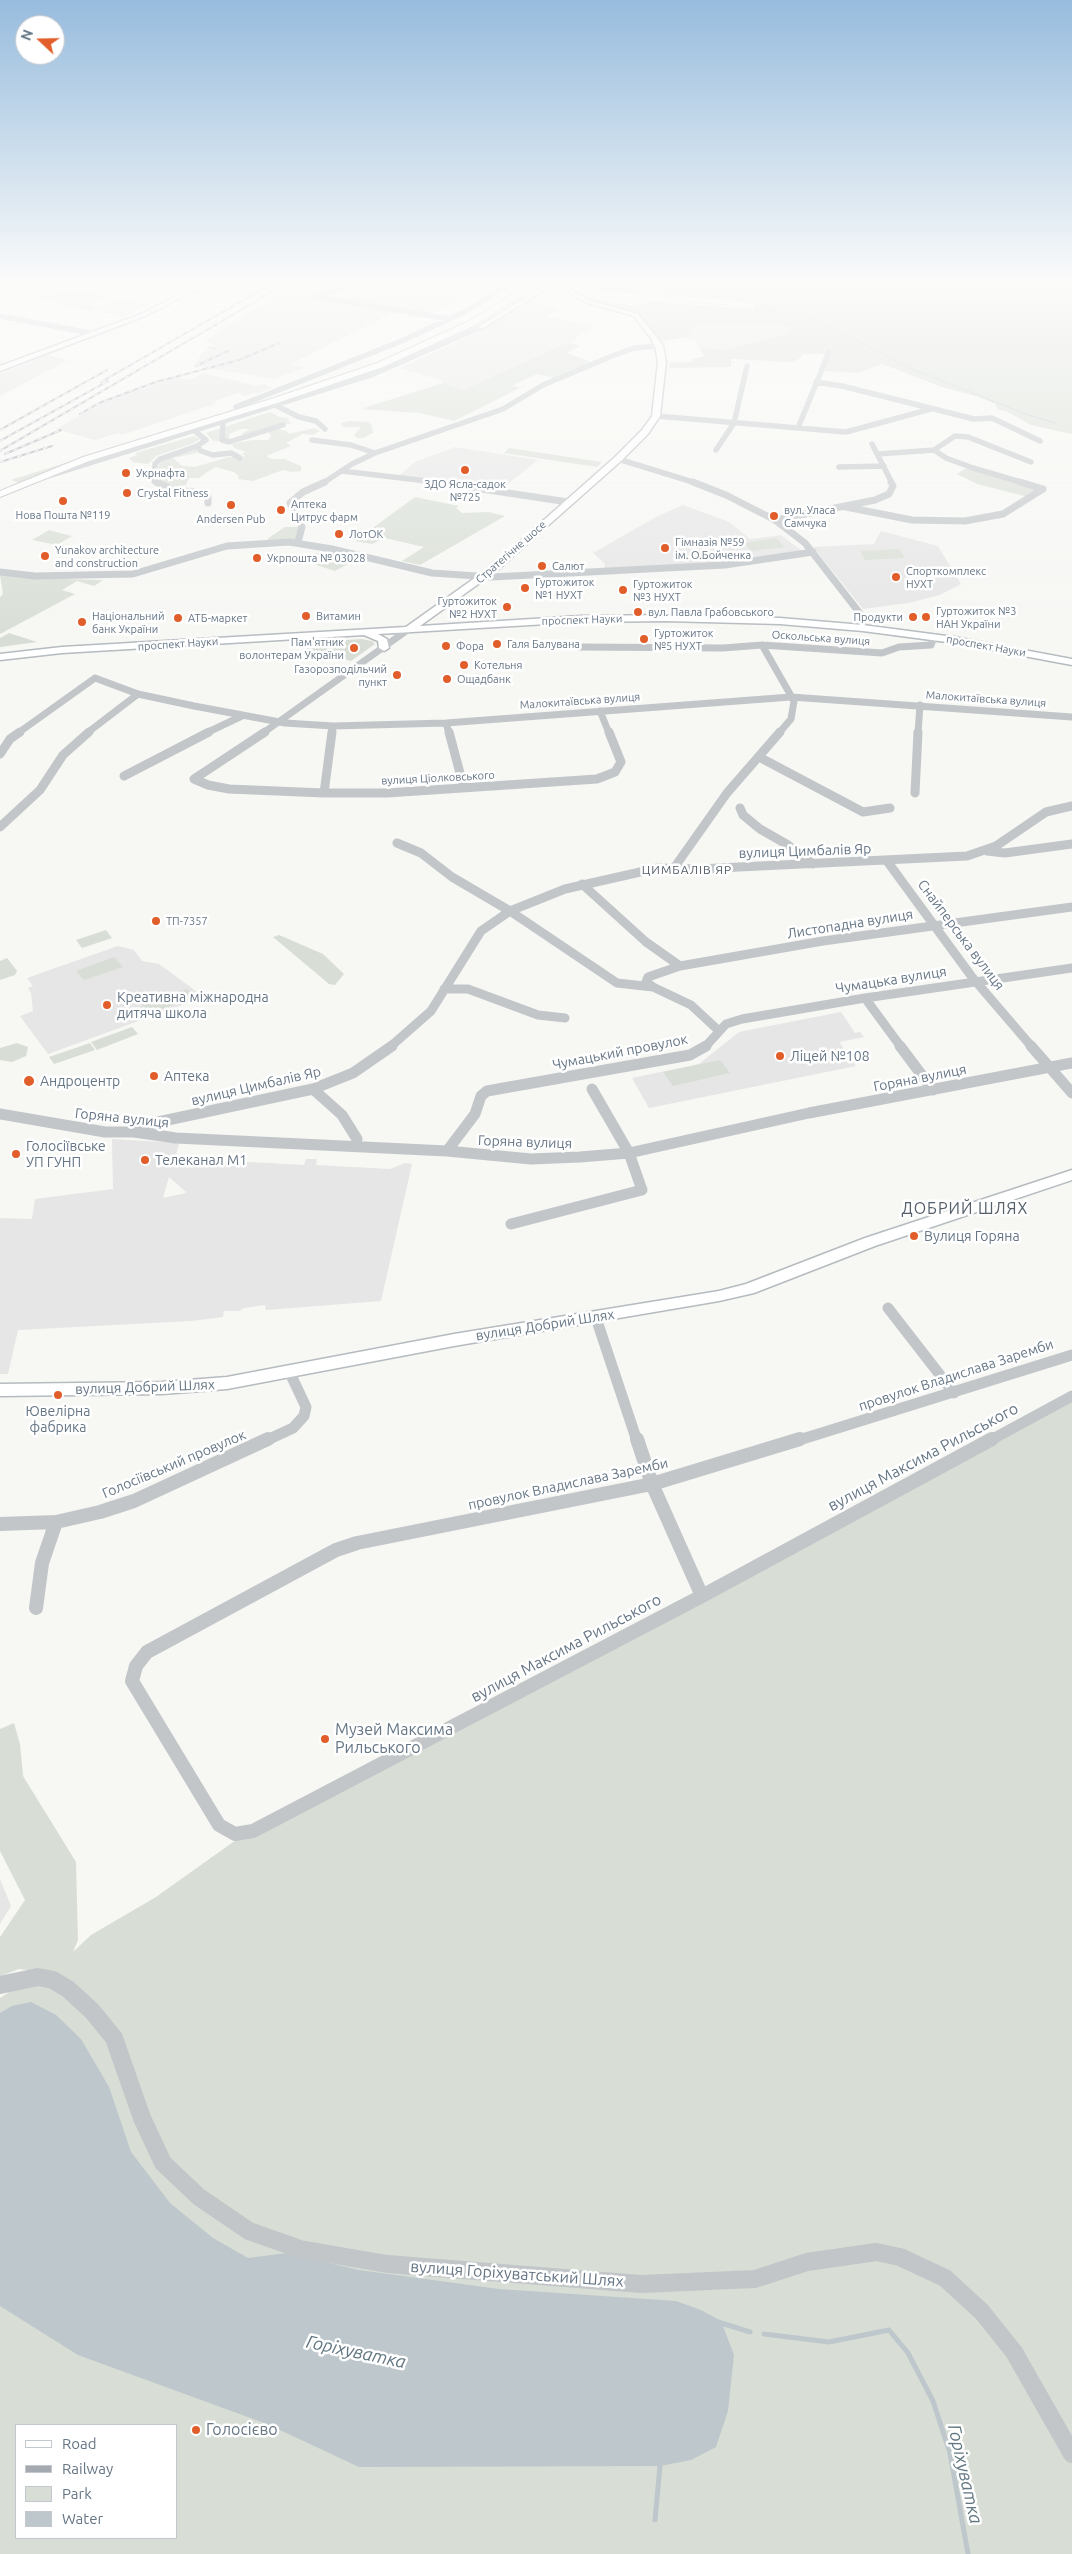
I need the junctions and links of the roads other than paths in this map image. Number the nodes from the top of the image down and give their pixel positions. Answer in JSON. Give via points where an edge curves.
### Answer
{"nodes":[{"id":1,"x":247,"y":402,"type":"edge"},
{"id":2,"x":250,"y":402,"type":"edge"},
{"id":3,"x":275,"y":402,"type":"edge"},
{"id":4,"x":288,"y":402,"type":"edge"},
{"id":5,"x":514,"y":402,"type":"edge"},
{"id":6,"x":658,"y":402,"type":"edge"},
{"id":7,"x":738,"y":402,"type":"edge"},
{"id":8,"x":808,"y":402,"type":"edge"},
{"id":9,"x":905,"y":402,"type":"edge"},
{"id":10,"x":277,"y":406,"type":"junction"},
{"id":11,"x":236,"y":407,"type":"junction"},
{"id":12,"x":931,"y":409,"type":"junction"},
{"id":13,"x":656,"y":416,"type":"junction"},
{"id":14,"x":224,"y":420,"type":"junction"},
{"id":15,"x":734,"y":423,"type":"junction"},
{"id":16,"x":283,"y":425,"type":"dead end"},
{"id":17,"x":798,"y":428,"type":"junction"},
{"id":18,"x":325,"y":429,"type":"dead end"},
{"id":19,"x":196,"y":432,"type":"junction"},
{"id":20,"x":312,"y":440,"type":"dead end"},
{"id":21,"x":1040,"y":442,"type":"dead end"},
{"id":22,"x":872,"y":444,"type":"dead end"},
{"id":23,"x":197,"y":446,"type":"junction"},
{"id":24,"x":716,"y":450,"type":"dead end"},
{"id":25,"x":934,"y":450,"type":"junction"},
{"id":26,"x":375,"y":453,"type":"junction"},
{"id":27,"x":878,"y":454,"type":"junction"},
{"id":28,"x":240,"y":458,"type":"dead end"},
{"id":29,"x":618,"y":459,"type":"junction"},
{"id":30,"x":1031,"y":462,"type":"dead end"},
{"id":31,"x":884,"y":466,"type":"junction"},
{"id":32,"x":839,"y":467,"type":"dead end"},
{"id":33,"x":36,"y":469,"type":"dead end"},
{"id":34,"x":342,"y":471,"type":"junction"},
{"id":35,"x":32,"y":480,"type":"junction"},
{"id":36,"x":1,"y":482,"type":"edge"},
{"id":37,"x":12,"y":488,"type":"junction"},
{"id":38,"x":0,"y":494,"type":"edge"},
{"id":39,"x":568,"y":502,"type":"junction"},
{"id":40,"x":208,"y":503,"type":"dead end"},
{"id":41,"x":846,"y":507,"type":"junction"},
{"id":42,"x":775,"y":520,"type":"junction"},
{"id":43,"x":298,"y":542,"type":"junction"},
{"id":44,"x":813,"y":552,"type":"junction"},
{"id":45,"x":0,"y":572,"type":"edge"},
{"id":46,"x":484,"y":576,"type":"junction"},
{"id":47,"x":433,"y":612,"type":"junction"},
{"id":48,"x":454,"y":626,"type":"junction"},
{"id":49,"x":863,"y":628,"type":"junction"},
{"id":50,"x":408,"y":629,"type":"junction"},
{"id":51,"x":363,"y":632,"type":"junction"},
{"id":52,"x":934,"y":637,"type":"junction"},
{"id":53,"x":762,"y":645,"type":"junction"},
{"id":54,"x":579,"y":647,"type":"dead end"},
{"id":55,"x":384,"y":648,"type":"junction"},
{"id":56,"x":91,"y":649,"type":"junction"},
{"id":57,"x":62,"y":650,"type":"junction"},
{"id":58,"x":0,"y":653,"type":"edge"},
{"id":59,"x":0,"y":658,"type":"edge"},
{"id":60,"x":1072,"y":662,"type":"edge"},
{"id":61,"x":0,"y":663,"type":"edge"},
{"id":62,"x":138,"y":694,"type":"junction"},
{"id":63,"x":791,"y":697,"type":"junction"},
{"id":64,"x":920,"y":705,"type":"junction"},
{"id":65,"x":600,"y":711,"type":"junction"},
{"id":66,"x":242,"y":716,"type":"junction"},
{"id":67,"x":1072,"y":716,"type":"edge"},
{"id":68,"x":280,"y":722,"type":"junction"},
{"id":69,"x":446,"y":723,"type":"junction"},
{"id":70,"x":333,"y":726,"type":"junction"},
{"id":71,"x":0,"y":754,"type":"edge"},
{"id":72,"x":759,"y":757,"type":"junction"},
{"id":73,"x":124,"y":776,"type":"dead end"},
{"id":74,"x":194,"y":779,"type":"joint"},
{"id":75,"x":464,"y":788,"type":"junction"},
{"id":76,"x":324,"y":793,"type":"junction"},
{"id":77,"x":915,"y":793,"type":"dead end"},
{"id":78,"x":1072,"y":806,"type":"edge"},
{"id":79,"x":740,"y":808,"type":"dead end"},
{"id":80,"x":890,"y":808,"type":"dead end"},
{"id":81,"x":0,"y":827,"type":"edge"},
{"id":82,"x":397,"y":843,"type":"dead end"},
{"id":83,"x":1072,"y":844,"type":"edge"},
{"id":84,"x":987,"y":851,"type":"junction"},
{"id":85,"x":888,"y":861,"type":"junction"},
{"id":86,"x":813,"y":864,"type":"junction"},
{"id":87,"x":674,"y":868,"type":"junction"},
{"id":88,"x":582,"y":884,"type":"junction"},
{"id":89,"x":1071,"y":909,"type":"edge"},
{"id":90,"x":510,"y":911,"type":"junction"},
{"id":91,"x":935,"y":925,"type":"junction"},
{"id":92,"x":680,"y":966,"type":"junction"},
{"id":93,"x":1072,"y":968,"type":"edge"},
{"id":94,"x":978,"y":981,"type":"junction"},
{"id":95,"x":653,"y":987,"type":"junction"},
{"id":96,"x":444,"y":989,"type":"junction"},
{"id":97,"x":865,"y":998,"type":"junction"},
{"id":98,"x":565,"y":1018,"type":"dead end"},
{"id":99,"x":718,"y":1030,"type":"junction"},
{"id":100,"x":1072,"y":1063,"type":"edge"},
{"id":101,"x":1052,"y":1067,"type":"junction"},
{"id":102,"x":313,"y":1089,"type":"junction"},
{"id":103,"x":592,"y":1089,"type":"dead end"},
{"id":104,"x":933,"y":1090,"type":"junction"},
{"id":105,"x":1072,"y":1093,"type":"edge"},
{"id":106,"x":0,"y":1114,"type":"edge"},
{"id":107,"x":134,"y":1132,"type":"junction"},
{"id":108,"x":357,"y":1139,"type":"dead end"},
{"id":109,"x":447,"y":1151,"type":"junction"},
{"id":110,"x":630,"y":1153,"type":"junction"},
{"id":111,"x":1072,"y":1175,"type":"edge"},
{"id":112,"x":511,"y":1224,"type":"dead end"},
{"id":113,"x":888,"y":1308,"type":"dead end"},
{"id":114,"x":596,"y":1318,"type":"junction"},
{"id":115,"x":1072,"y":1354,"type":"edge"},
{"id":116,"x":289,"y":1371,"type":"junction"},
{"id":117,"x":0,"y":1390,"type":"edge"},
{"id":118,"x":954,"y":1394,"type":"junction"},
{"id":119,"x":1072,"y":1396,"type":"edge"},
{"id":120,"x":652,"y":1484,"type":"junction"},
{"id":121,"x":56,"y":1522,"type":"junction"},
{"id":122,"x":0,"y":1524,"type":"edge"},
{"id":123,"x":702,"y":1596,"type":"junction"},
{"id":124,"x":36,"y":1608,"type":"dead end"},
{"id":125,"x":134,"y":1683,"type":"joint"},
{"id":126,"x":0,"y":1985,"type":"edge"},
{"id":127,"x":1072,"y":2454,"type":"edge"}],
"edges":[{"from":1,"to":11,"type":"street"},
{"from":2,"to":11,"type":"main road"},
{"from":3,"to":14,"type":"main road"},
{"from":4,"to":10,"type":"street"},
{"from":5,"to":26,"type":"street","via":[[503,409]]},
{"from":6,"to":13,"type":"street","name":"Стратегічне шосе"},
{"from":7,"to":15,"type":"street"},
{"from":8,"to":17,"type":"street"},
{"from":9,"to":12,"type":"street"},
{"from":10,"to":14,"type":"street"},
{"from":10,"to":18,"type":"street","via":[[316,421]]},
{"from":11,"to":33,"type":"main road"},
{"from":12,"to":17,"type":"street","via":[[855,431]]},
{"from":12,"to":21,"type":"street","via":[[978,420],[992,418]]},
{"from":13,"to":15,"type":"street"},
{"from":13,"to":29,"type":"street","name":"Стратегічне шосе"},
{"from":14,"to":16,"type":"street","via":[[222,440],[230,442]]},
{"from":14,"to":19,"type":"main road"},
{"from":14,"to":35,"type":"main road","via":[[94,456]]},
{"from":15,"to":17,"type":"street"},
{"from":15,"to":24,"type":"street"},
{"from":19,"to":23,"type":"street","via":[[206,440]]},
{"from":19,"to":35,"type":"street"},
{"from":20,"to":26,"type":"street","via":[[351,445]]},
{"from":22,"to":27,"type":"street"},
{"from":23,"to":28,"type":"street","via":[[213,455],[231,453]]},
{"from":23,"to":40,"type":"street","via":[[160,458],[155,464],[154,481],[174,490],[203,493],[208,497]]},
{"from":25,"to":27,"type":"street"},
{"from":25,"to":30,"type":"street","via":[[948,438],[964,436]]},
{"from":25,"to":41,"type":"street","via":[[973,468],[1044,489],[1003,514],[965,521],[912,520]]},
{"from":26,"to":34,"type":"street"},
{"from":27,"to":31,"type":"street"},
{"from":29,"to":39,"type":"street","name":"Стратегічне шосе"},
{"from":29,"to":42,"type":"street","via":[[693,482]]},
{"from":31,"to":32,"type":"street"},
{"from":31,"to":41,"type":"street","via":[[892,490],[882,497]]},
{"from":34,"to":39,"type":"street"},
{"from":34,"to":43,"type":"street","via":[[303,492],[290,503],[302,527]]},
{"from":35,"to":37,"type":"main road"},
{"from":36,"to":37,"type":"main road","via":[[12,483]]},
{"from":37,"to":38,"type":"main road"},
{"from":39,"to":46,"type":"street","name":"Стратегічне шосе"},
{"from":41,"to":42,"type":"street"},
{"from":42,"to":44,"type":"street"},
{"from":43,"to":45,"type":"street","via":[[227,546],[133,574],[35,576]]},
{"from":43,"to":46,"type":"street","via":[[432,573]]},
{"from":44,"to":46,"type":"street","via":[[725,565],[568,575]]},
{"from":44,"to":49,"type":"street","via":[[862,616]]},
{"from":46,"to":47,"type":"street","name":"Стратегічне шосе"},
{"from":47,"to":48,"type":"street","via":[[437,620]]},
{"from":47,"to":50,"type":"street","name":"Стратегічне шосе"},
{"from":48,"to":49,"type":"street","name":"проспект Науки","via":[[666,618]]},
{"from":48,"to":50,"type":"street","name":"проспект Науки"},
{"from":49,"to":52,"type":"street","name":"проспект Науки"},
{"from":50,"to":51,"type":"street","name":"проспект Науки"},
{"from":50,"to":55,"type":"street","name":"Стратегічне шосе"},
{"from":51,"to":55,"type":"street","via":[[382,639]]},
{"from":51,"to":56,"type":"street","name":"проспект Науки"},
{"from":52,"to":53,"type":"street","name":"Оскольська вулиця","via":[[931,645],[899,647],[882,653]]},
{"from":52,"to":60,"type":"street","name":"проспект Науки"},
{"from":53,"to":54,"type":"street","name":"Оскольська вулиця","via":[[723,648]]},
{"from":53,"to":63,"type":"street"},
{"from":55,"to":68,"type":"street","name":"Стратегічне шосе"},
{"from":56,"to":57,"type":"street","name":"проспект Науки"},
{"from":56,"to":61,"type":"street","name":"проспект Науки"},
{"from":57,"to":58,"type":"street"},
{"from":57,"to":59,"type":"street","name":"проспект Науки"},
{"from":62,"to":66,"type":"street","name":"Малокитаївська вулиця"},
{"from":62,"to":71,"type":"street","name":"Малокитаївська вулиця","via":[[95,678],[10,739]]},
{"from":62,"to":81,"type":"street","via":[[73,744],[40,790]]},
{"from":63,"to":64,"type":"street","name":"Малокитаївська вулиця"},
{"from":63,"to":65,"type":"street","name":"Малокитаївська вулиця"},
{"from":63,"to":72,"type":"street","via":[[794,706],[790,719]]},
{"from":64,"to":67,"type":"street","name":"Малокитаївська вулиця"},
{"from":64,"to":77,"type":"street"},
{"from":65,"to":69,"type":"street","name":"Малокитаївська вулиця"},
{"from":65,"to":75,"type":"street","name":"вулиця Ціолковського","via":[[621,762],[620,767],[608,776]]},
{"from":66,"to":68,"type":"street","name":"Малокитаївська вулиця"},
{"from":66,"to":73,"type":"street"},
{"from":68,"to":70,"type":"street","name":"Малокитаївська вулиця"},
{"from":68,"to":74,"type":"street","name":"Стратегічне шосе"},
{"from":69,"to":70,"type":"street","name":"Малокитаївська вулиця"},
{"from":69,"to":75,"type":"street"},
{"from":70,"to":76,"type":"street"},
{"from":72,"to":80,"type":"street","via":[[862,812]]},
{"from":72,"to":87,"type":"street","via":[[727,793]]},
{"from":74,"to":76,"type":"street","name":"вулиця Ціолковського","via":[[229,789]]},
{"from":75,"to":76,"type":"street","name":"вулиця Ціолковського"},
{"from":78,"to":84,"type":"street","name":"вулиця Цимбалів Яр","via":[[1046,812]]},
{"from":79,"to":86,"type":"street","via":[[743,815],[760,829]]},
{"from":82,"to":90,"type":"street","via":[[421,853],[470,888]]},
{"from":83,"to":84,"type":"street","via":[[1005,853]]},
{"from":84,"to":85,"type":"street","name":"вулиця Цимбалів Яр","via":[[936,859]]},
{"from":85,"to":86,"type":"street","name":"вулиця Цимбалів Яр"},
{"from":85,"to":91,"type":"street","name":"Снайперська вулиця"},
{"from":86,"to":87,"type":"street","name":"вулиця Цимбалів Яр"},
{"from":87,"to":88,"type":"street","name":"вулиця Цимбалів Яр","via":[[634,872]]},
{"from":88,"to":90,"type":"street","name":"вулиця Цимбалів Яр","via":[[532,900]]},
{"from":88,"to":92,"type":"street","via":[[646,942]]},
{"from":89,"to":91,"type":"street","name":"Листопадна вулиця"},
{"from":90,"to":95,"type":"street","via":[[617,983]]},
{"from":90,"to":96,"type":"street","name":"вулиця Цимбалів Яр","via":[[481,930]]},
{"from":91,"to":92,"type":"street","name":"Листопадна вулиця"},
{"from":91,"to":94,"type":"street","name":"Снайперська вулиця"},
{"from":92,"to":95,"type":"street","name":"Листопадна вулиця","via":[[648,976],[646,982]]},
{"from":93,"to":94,"type":"street","name":"Чумацька вулиця"},
{"from":94,"to":97,"type":"street","name":"Чумацька вулиця"},
{"from":94,"to":101,"type":"street","name":"Снайперська вулиця"},
{"from":95,"to":99,"type":"street","via":[[690,1005]]},
{"from":96,"to":98,"type":"street","via":[[468,989],[538,1015]]},
{"from":96,"to":102,"type":"street","name":"вулиця Цимбалів Яр","via":[[430,1011],[376,1059]]},
{"from":97,"to":99,"type":"street","name":"Чумацька вулиця","via":[[742,1019]]},
{"from":97,"to":104,"type":"street"},
{"from":99,"to":109,"type":"street","name":"Чумацький провулок","via":[[702,1050],[690,1055],[487,1090],[481,1096],[475,1114]]},
{"from":100,"to":101,"type":"street","name":"Горяна вулиця"},
{"from":101,"to":104,"type":"street","name":"Горяна вулиця"},
{"from":101,"to":105,"type":"street","name":"Снайперська вулиця"},
{"from":102,"to":107,"type":"street","name":"вулиця Цимбалів Яр","via":[[158,1122]]},
{"from":102,"to":108,"type":"street","via":[[342,1115]]},
{"from":103,"to":110,"type":"street"},
{"from":104,"to":110,"type":"street","name":"Горяна вулиця","via":[[778,1119]]},
{"from":106,"to":107,"type":"street","name":"Горяна вулиця","via":[[105,1132]]},
{"from":107,"to":109,"type":"street","name":"Горяна вулиця","via":[[176,1138]]},
{"from":109,"to":110,"type":"street","name":"Горяна вулиця","via":[[531,1159]]},
{"from":110,"to":112,"type":"street","via":[[642,1190]]},
{"from":111,"to":114,"type":"street","name":"вулиця Добрий Шлях","via":[[870,1242],[749,1289]]},
{"from":113,"to":118,"type":"street"},
{"from":114,"to":116,"type":"street","name":"вулиця Добрий Шлях"},
{"from":114,"to":120,"type":"street"},
{"from":115,"to":118,"type":"street","name":"провулок Владислава Заремби"},
{"from":116,"to":117,"type":"street","name":"вулиця Добрий Шлях","via":[[187,1387]]},
{"from":116,"to":121,"type":"street","name":"Голосіївський провулок","via":[[306,1407],[304,1416],[293,1428],[134,1501]]},
{"from":118,"to":120,"type":"street","name":"провулок Владислава Заремби"},
{"from":119,"to":123,"type":"street","name":"вулиця Максима Рильського"},
{"from":120,"to":123,"type":"street"},
{"from":120,"to":125,"type":"street","name":"провулок Владислава Заремби","via":[[357,1543],[336,1550],[147,1652],[136,1666]]},
{"from":121,"to":122,"type":"street","name":"Голосіївський провулок"},
{"from":121,"to":124,"type":"street","via":[[42,1563]]},
{"from":123,"to":125,"type":"street","name":"вулиця Максима Рильського","via":[[253,1831],[235,1834],[219,1824]]},
{"from":126,"to":127,"type":"street","name":"вулиця Горіхуватський Шлях","via":[[38,1978],[53,1980],[92,2011],[114,2038],[142,2118],[162,2163],[199,2197],[249,2231],[300,2249],[387,2264],[641,2284],[754,2279],[807,2262],[876,2252],[900,2257],[945,2278],[982,2312],[1014,2352]]}]}
